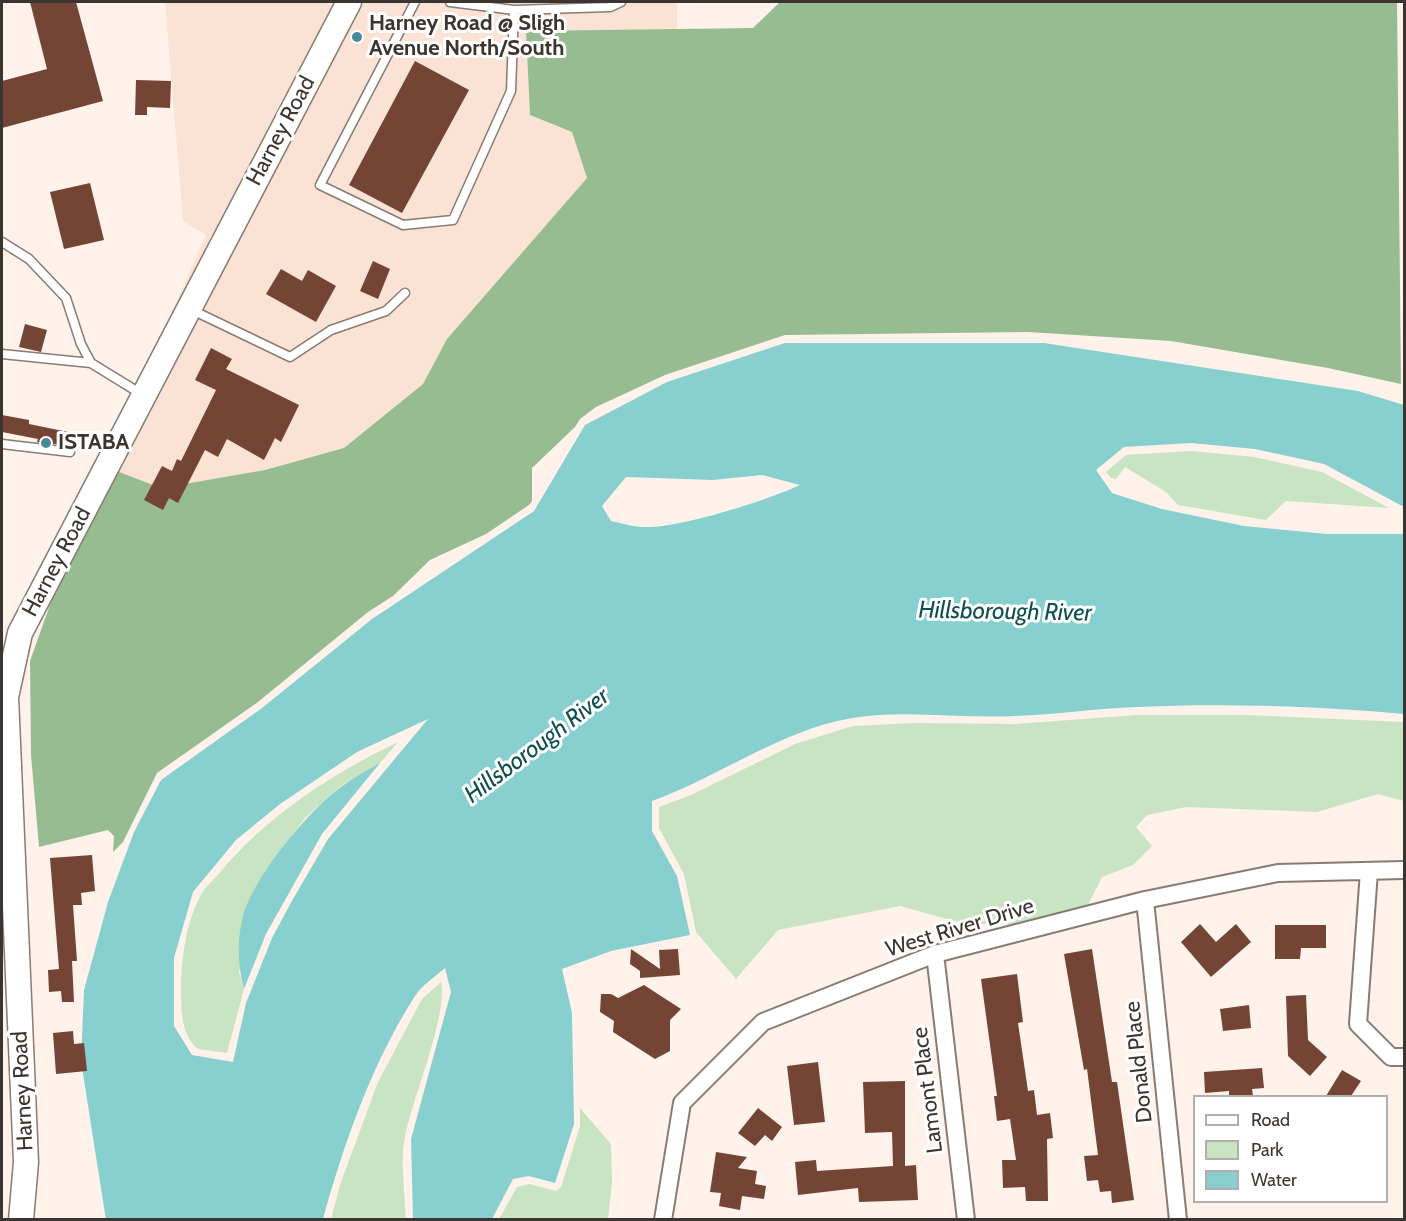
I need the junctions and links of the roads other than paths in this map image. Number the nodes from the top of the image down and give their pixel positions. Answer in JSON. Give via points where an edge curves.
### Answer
{"nodes":[{"id":1,"x":349,"y":2,"type":"edge"},
{"id":2,"x":415,"y":2,"type":"edge"},
{"id":3,"x":450,"y":2,"type":"edge"},
{"id":4,"x":621,"y":2,"type":"edge"},
{"id":5,"x":466,"y":3,"type":"edge"},
{"id":6,"x":514,"y":10,"type":"junction"},
{"id":7,"x":2,"y":242,"type":"edge"},
{"id":8,"x":405,"y":293,"type":"dead end"},
{"id":9,"x":189,"y":308,"type":"junction"},
{"id":10,"x":2,"y":354,"type":"edge"},
{"id":11,"x":91,"y":363,"type":"junction"},
{"id":12,"x":143,"y":396,"type":"junction"},
{"id":13,"x":2,"y":444,"type":"edge"},
{"id":14,"x":70,"y":452,"type":"dead end"},
{"id":15,"x":6,"y":805,"type":"edge"},
{"id":16,"x":1404,"y":870,"type":"edge"},
{"id":17,"x":1369,"y":871,"type":"junction"},
{"id":18,"x":1145,"y":900,"type":"junction"},
{"id":19,"x":935,"y":954,"type":"junction"},
{"id":20,"x":1404,"y":1057,"type":"edge"},
{"id":21,"x":21,"y":1220,"type":"edge"},
{"id":22,"x":663,"y":1220,"type":"edge"},
{"id":23,"x":966,"y":1220,"type":"edge"},
{"id":24,"x":1178,"y":1220,"type":"edge"}],
"edges":[{"from":1,"to":9,"type":"street","name":"Harney Road"},
{"from":2,"to":6,"type":"lane","via":[[320,185],[403,225],[453,220],[511,92]]},
{"from":3,"to":5,"type":"lane"},
{"from":4,"to":6,"type":"lane","via":[[610,7]]},
{"from":5,"to":6,"type":"lane"},
{"from":7,"to":11,"type":"lane","via":[[29,259],[66,297]]},
{"from":8,"to":9,"type":"lane","via":[[386,310],[331,330],[290,357]]},
{"from":9,"to":12,"type":"street","name":"Harney Road"},
{"from":10,"to":11,"type":"lane"},
{"from":11,"to":12,"type":"lane"},
{"from":12,"to":15,"type":"street","name":"Harney Road","via":[[20,633],[6,697]]},
{"from":13,"to":14,"type":"lane"},
{"from":15,"to":21,"type":"street","name":"Harney Road","via":[[26,1162]]},
{"from":16,"to":17,"type":"street","name":"West River Drive"},
{"from":17,"to":18,"type":"street","name":"West River Drive","via":[[1278,873]]},
{"from":17,"to":20,"type":"street","via":[[1358,1024],[1391,1057]]},
{"from":18,"to":19,"type":"street","name":"West River Drive"},
{"from":18,"to":24,"type":"street","name":"Donald Place"},
{"from":19,"to":22,"type":"street","name":"West River Drive","via":[[763,1022],[682,1103]]},
{"from":19,"to":23,"type":"street","name":"Lamont Place"}]}
